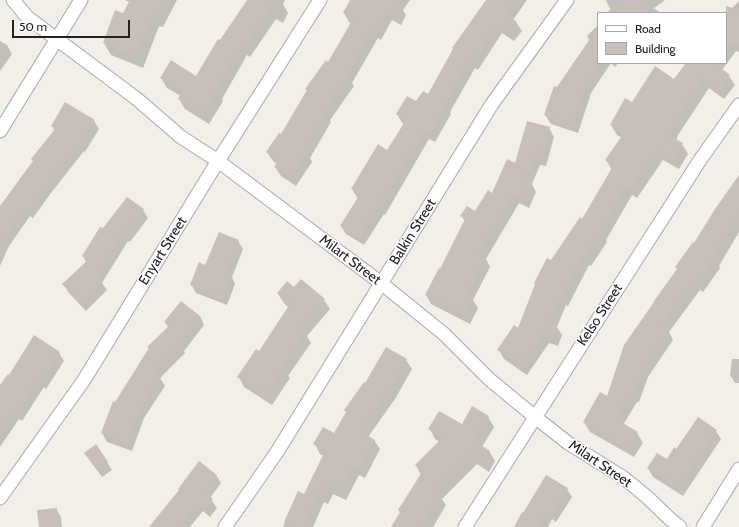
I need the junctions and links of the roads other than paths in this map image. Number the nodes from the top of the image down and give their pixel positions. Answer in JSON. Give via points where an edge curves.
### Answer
{"nodes":[{"id":1,"x":13,"y":0,"type":"edge"},
{"id":2,"x":81,"y":0,"type":"edge"},
{"id":3,"x":320,"y":0,"type":"edge"},
{"id":4,"x":566,"y":0,"type":"edge"},
{"id":5,"x":56,"y":39,"type":"junction"},
{"id":6,"x":739,"y":105,"type":"edge"},
{"id":7,"x":0,"y":131,"type":"edge"},
{"id":8,"x":218,"y":161,"type":"junction"},
{"id":9,"x":381,"y":283,"type":"junction"},
{"id":10,"x":535,"y":417,"type":"junction"},
{"id":11,"x":739,"y":469,"type":"edge"},
{"id":12,"x":0,"y":498,"type":"edge"},
{"id":13,"x":225,"y":527,"type":"edge"},
{"id":14,"x":465,"y":527,"type":"edge"},
{"id":15,"x":680,"y":527,"type":"edge"},
{"id":16,"x":703,"y":527,"type":"edge"}],
"edges":[{"from":1,"to":5,"type":"street","name":"Milart Street","via":[[27,17]]},
{"from":2,"to":5,"type":"street"},
{"from":3,"to":8,"type":"street","name":"Enyart Street"},
{"from":4,"to":9,"type":"street","name":"Balkin Street","via":[[492,104]]},
{"from":5,"to":7,"type":"street"},
{"from":5,"to":8,"type":"street","name":"Milart Street","via":[[137,99],[181,136]]},
{"from":6,"to":10,"type":"street","name":"Kelso Street","via":[[700,160]]},
{"from":8,"to":9,"type":"street","name":"Milart Street"},
{"from":8,"to":12,"type":"street","name":"Enyart Street","via":[[84,380]]},
{"from":9,"to":10,"type":"street","name":"Milart Street","via":[[444,334],[489,379]]},
{"from":9,"to":13,"type":"street","name":"Balkin Street","via":[[277,452]]},
{"from":10,"to":14,"type":"street","name":"Kelso Street"},
{"from":10,"to":15,"type":"street","name":"Milart Street","via":[[568,443],[624,478]]},
{"from":11,"to":16,"type":"street"}]}
